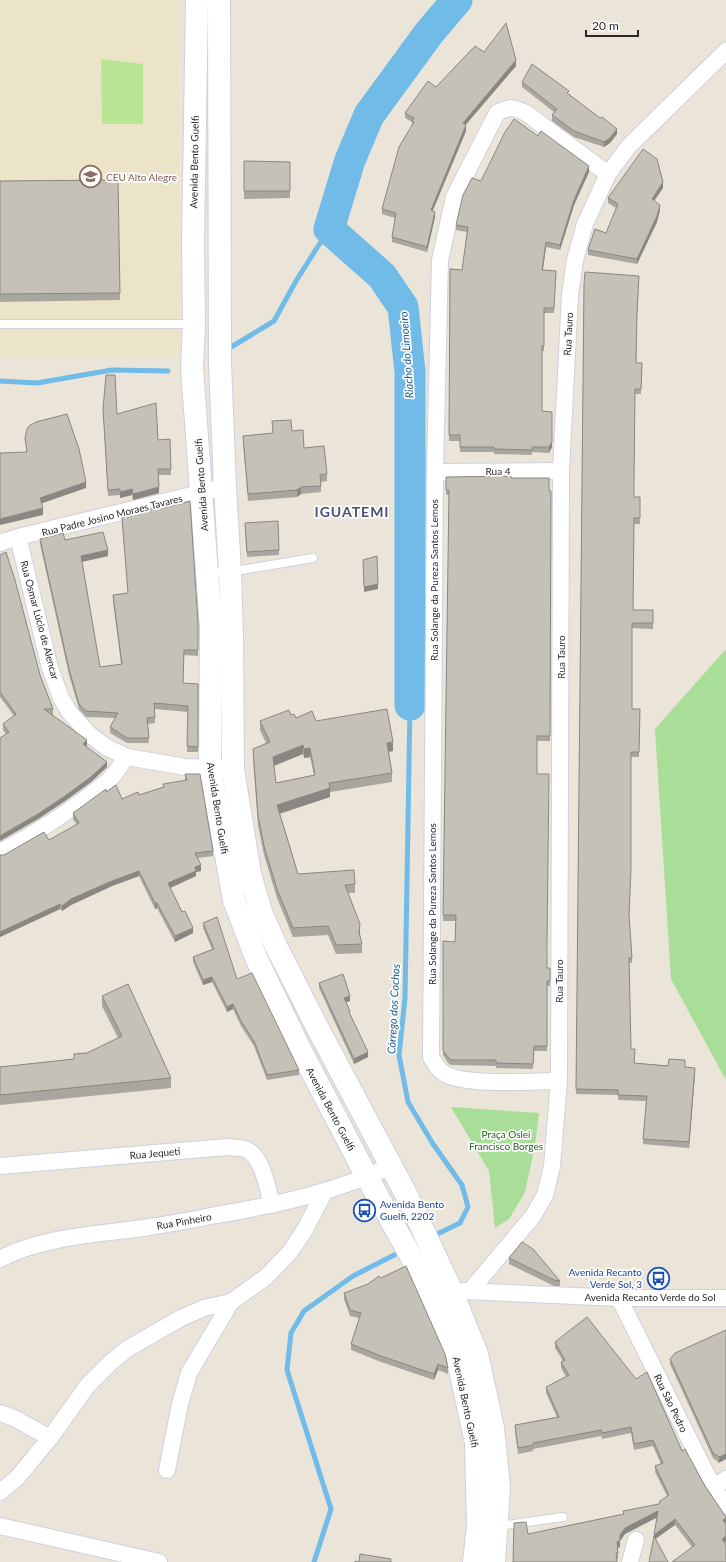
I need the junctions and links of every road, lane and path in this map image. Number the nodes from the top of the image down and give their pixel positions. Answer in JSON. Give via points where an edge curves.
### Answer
{"nodes":[{"id":1,"x":197,"y":0,"type":"edge"},
{"id":2,"x":219,"y":0,"type":"edge"},
{"id":3,"x":726,"y":51,"type":"edge"},
{"id":4,"x":608,"y":174,"type":"junction"},
{"id":5,"x":0,"y":324,"type":"edge"},
{"id":6,"x":194,"y":324,"type":"junction"},
{"id":7,"x":561,"y":471,"type":"junction"},
{"id":8,"x":435,"y":472,"type":"junction"},
{"id":9,"x":225,"y":487,"type":"junction"},
{"id":10,"x":201,"y":493,"type":"junction"},
{"id":11,"x":18,"y":538,"type":"junction"},
{"id":12,"x":0,"y":543,"type":"edge"},
{"id":13,"x":313,"y":558,"type":"dead end"},
{"id":14,"x":230,"y":571,"type":"junction"},
{"id":15,"x":208,"y":574,"type":"junction"},
{"id":16,"x":126,"y":757,"type":"junction"},
{"id":17,"x":210,"y":767,"type":"junction"},
{"id":18,"x":233,"y":769,"type":"junction"},
{"id":19,"x":0,"y":852,"type":"edge"},
{"id":20,"x":559,"y":1081,"type":"junction"},
{"id":21,"x":0,"y":1166,"type":"edge"},
{"id":22,"x":391,"y":1166,"type":"junction"},
{"id":23,"x":367,"y":1177,"type":"junction"},
{"id":24,"x":325,"y":1191,"type":"junction"},
{"id":25,"x":272,"y":1205,"type":"junction"},
{"id":26,"x":0,"y":1259,"type":"edge"},
{"id":27,"x":461,"y":1291,"type":"junction"},
{"id":28,"x":619,"y":1298,"type":"junction"},
{"id":29,"x":726,"y":1298,"type":"edge"},
{"id":30,"x":432,"y":1300,"type":"junction"},
{"id":31,"x":231,"y":1302,"type":"junction"},
{"id":32,"x":0,"y":1413,"type":"edge"},
{"id":33,"x":50,"y":1438,"type":"junction"},
{"id":34,"x":166,"y":1470,"type":"dead end"},
{"id":35,"x":719,"y":1483,"type":"edge"},
{"id":36,"x":0,"y":1492,"type":"edge"},
{"id":37,"x":726,"y":1506,"type":"edge"},
{"id":38,"x":563,"y":1517,"type":"dead end"},
{"id":39,"x":497,"y":1524,"type":"junction"},
{"id":40,"x":0,"y":1526,"type":"edge"},
{"id":41,"x":636,"y":1540,"type":"dead end"},
{"id":42,"x":140,"y":1560,"type":"edge"},
{"id":43,"x":159,"y":1562,"type":"edge"},
{"id":44,"x":474,"y":1562,"type":"edge"},
{"id":45,"x":494,"y":1562,"type":"edge"},
{"id":46,"x":630,"y":1562,"type":"edge"}],
"edges":[{"from":1,"to":6,"type":"main road","name":"Avenida Bento Guelfi"},
{"from":2,"to":9,"type":"main road","name":"Avenida Bento Guelfi","via":[[220,363]]},
{"from":3,"to":4,"type":"street","name":"Rua Tauro","via":[[629,146]]},
{"from":4,"to":7,"type":"street","name":"Rua Tauro","via":[[585,224],[575,260],[570,295]]},
{"from":4,"to":8,"type":"street","name":"Rua Solange da Pureza Santos Lemos","via":[[516,108],[506,108],[497,112],[490,122],[454,197],[440,260]]},
{"from":5,"to":6,"type":"lane"},
{"from":6,"to":10,"type":"main road","name":"Avenida Bento Guelfi","via":[[192,368]]},
{"from":7,"to":8,"type":"street","name":"Rua 4"},
{"from":7,"to":20,"type":"street","name":"Rua Tauro"},
{"from":8,"to":20,"type":"street","name":"Rua Solange da Pureza Santos Lemos","via":[[431,1057],[444,1074],[455,1078],[471,1081]]},
{"from":9,"to":10,"type":"street","name":"Rua Padre Josino Moraes Tavares"},
{"from":9,"to":14,"type":"main road","name":"Avenida Bento Guelfi"},
{"from":10,"to":11,"type":"street","name":"Rua Padre Josino Moraes Tavares"},
{"from":10,"to":15,"type":"main road","name":"Avenida Bento Guelfi"},
{"from":11,"to":12,"type":"street","name":"Rua Padre Josino Moraes Tavares"},
{"from":11,"to":16,"type":"street","name":"Rua Osmar Lúcio de Alencar","via":[[50,668],[61,698],[70,714],[89,734]]},
{"from":13,"to":14,"type":"lane"},
{"from":14,"to":15,"type":"lane"},
{"from":14,"to":18,"type":"main road","name":"Avenida Bento Guelfi"},
{"from":15,"to":17,"type":"main road","name":"Avenida Bento Guelfi","via":[[211,628]]},
{"from":16,"to":17,"type":"street","name":"Rua Osmar Lúcio de Alencar","via":[[185,767]]},
{"from":16,"to":19,"type":"street","via":[[111,778],[33,835]]},
{"from":17,"to":18,"type":"street","name":"Rua Osmar Lúcio de Alencar"},
{"from":17,"to":23,"type":"main road","name":"Avenida Bento Guelfi","via":[[234,900],[244,930],[298,1045]]},
{"from":18,"to":22,"type":"main road","name":"Avenida Bento Guelfi","via":[[250,874],[261,912],[317,1027]]},
{"from":20,"to":27,"type":"street","name":"Rua Tauro","via":[[552,1166],[545,1195],[532,1216]]},
{"from":21,"to":25,"type":"street","name":"Rua Jequeti","via":[[227,1147],[244,1149],[256,1158]]},
{"from":22,"to":23,"type":"street","name":"Rua Pinheiro"},
{"from":22,"to":27,"type":"main road","name":"Avenida Bento Guelfi","via":[[435,1254]]},
{"from":23,"to":24,"type":"street","name":"Rua Pinheiro"},
{"from":23,"to":30,"type":"main road","name":"Avenida Bento Guelfi","via":[[418,1268]]},
{"from":24,"to":25,"type":"street","name":"Rua Pinheiro"},
{"from":24,"to":31,"type":"street","via":[[290,1252],[266,1277]]},
{"from":25,"to":26,"type":"street","name":"Rua Pinheiro","via":[[32,1245]]},
{"from":27,"to":28,"type":"street","name":"Avenida Recanto Verde do Sol"},
{"from":27,"to":30,"type":"street","name":"Avenida Recanto Verde do Sol"},
{"from":27,"to":39,"type":"main road","name":"Avenida Bento Guelfi","via":[[493,1428],[498,1487]]},
{"from":28,"to":29,"type":"street","name":"Avenida Recanto Verde do Sol"},
{"from":28,"to":35,"type":"street","name":"Rua São Pedro"},
{"from":30,"to":44,"type":"main road","name":"Avenida Bento Guelfi","via":[[457,1356],[476,1443],[478,1527]]},
{"from":31,"to":33,"type":"street","via":[[204,1308],[181,1318],[127,1349],[88,1385]]},
{"from":31,"to":34,"type":"street","via":[[189,1373]]},
{"from":32,"to":33,"type":"street"},
{"from":33,"to":36,"type":"street","via":[[17,1478]]},
{"from":35,"to":37,"type":"street","name":"Rua São Pedro"},
{"from":38,"to":39,"type":"lane"},
{"from":39,"to":45,"type":"main road","name":"Avenida Bento Guelfi"},
{"from":40,"to":42,"type":"street"},
{"from":41,"to":46,"type":"street"},
{"from":42,"to":43,"type":"street"}]}
